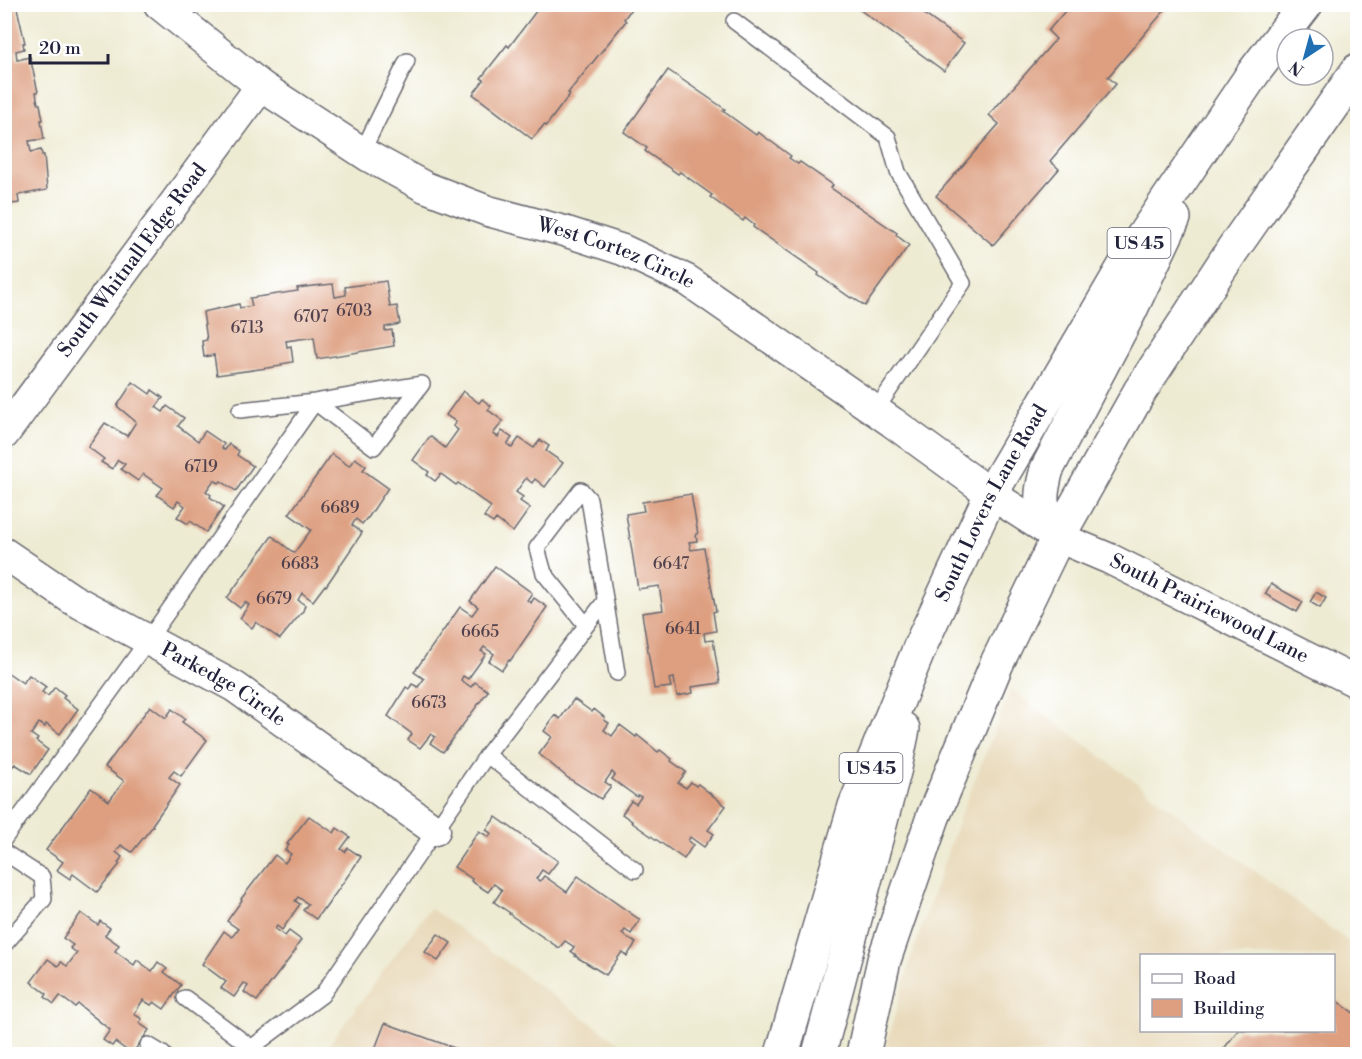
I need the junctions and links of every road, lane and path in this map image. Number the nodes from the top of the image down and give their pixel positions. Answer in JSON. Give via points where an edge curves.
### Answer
{"nodes":[{"id":1,"x":159,"y":4,"type":"edge"},
{"id":2,"x":1306,"y":4,"type":"edge"},
{"id":3,"x":734,"y":21,"type":"dead end"},
{"id":4,"x":407,"y":61,"type":"dead end"},
{"id":5,"x":1358,"y":70,"type":"edge"},
{"id":6,"x":261,"y":86,"type":"junction"},
{"id":7,"x":1211,"y":137,"type":"junction"},
{"id":8,"x":362,"y":152,"type":"junction"},
{"id":9,"x":315,"y":402,"type":"junction"},
{"id":10,"x":240,"y":410,"type":"dead end"},
{"id":11,"x":875,"y":411,"type":"junction"},
{"id":12,"x":4,"y":434,"type":"edge"},
{"id":13,"x":991,"y":494,"type":"junction"},
{"id":14,"x":1058,"y":537,"type":"junction"},
{"id":15,"x":4,"y":553,"type":"edge"},
{"id":16,"x":605,"y":601,"type":"junction"},
{"id":17,"x":586,"y":625,"type":"junction"},
{"id":18,"x":148,"y":640,"type":"junction"},
{"id":19,"x":922,"y":642,"type":"junction"},
{"id":20,"x":617,"y":673,"type":"dead end"},
{"id":21,"x":1358,"y":683,"type":"edge"},
{"id":22,"x":487,"y":755,"type":"junction"},
{"id":23,"x":435,"y":830,"type":"junction"},
{"id":24,"x":4,"y":839,"type":"edge"},
{"id":25,"x":4,"y":852,"type":"edge"},
{"id":26,"x":635,"y":870,"type":"dead end"},
{"id":27,"x":4,"y":945,"type":"edge"},
{"id":28,"x":185,"y":998,"type":"dead end"},
{"id":29,"x":148,"y":1044,"type":"dead end"},
{"id":30,"x":247,"y":1051,"type":"edge"},
{"id":31,"x":163,"y":1054,"type":"edge"},
{"id":32,"x":782,"y":1054,"type":"edge"},
{"id":33,"x":819,"y":1054,"type":"edge"},
{"id":34,"x":863,"y":1054,"type":"edge"}],
"edges":[{"from":1,"to":6,"type":"street","name":"West Cortez Circle"},
{"from":2,"to":7,"type":"main road","name":"South Lovers Lane Road","number":"US 45"},
{"from":3,"to":11,"type":"lane","via":[[888,137],[898,172],[963,283]]},
{"from":4,"to":8,"type":"lane"},
{"from":5,"to":14,"type":"main road","via":[[1140,391]]},
{"from":6,"to":8,"type":"street","name":"West Cortez Circle"},
{"from":6,"to":12,"type":"street","name":"South Whitnall Edge Road"},
{"from":7,"to":13,"type":"main road","name":"South Lovers Lane Road","number":"US 45","via":[[1135,248]]},
{"from":7,"to":14,"type":"main road","via":[[1155,261],[1047,469],[1042,504]]},
{"from":8,"to":11,"type":"street","name":"West Cortez Circle","via":[[425,187],[623,250],[687,280]]},
{"from":9,"to":9,"type":"lane","via":[[390,389],[422,384],[374,447]]},
{"from":9,"to":10,"type":"lane"},
{"from":9,"to":18,"type":"lane"},
{"from":11,"to":13,"type":"street","name":"West Cortez Circle"},
{"from":13,"to":14,"type":"street","name":"West Cortez Circle"},
{"from":13,"to":19,"type":"main road","name":"South Lovers Lane Road","number":"US 45"},
{"from":14,"to":21,"type":"street","name":"South Prairiewood Lane"},
{"from":14,"to":34,"type":"main road","via":[[997,663],[933,817],[884,960]]},
{"from":15,"to":18,"type":"street","name":"Parkedge Circle","via":[[72,599]]},
{"from":16,"to":17,"type":"lane"},
{"from":16,"to":17,"type":"lane","via":[[589,499],[581,490],[537,548],[544,573]]},
{"from":16,"to":20,"type":"lane"},
{"from":17,"to":22,"type":"lane"},
{"from":18,"to":23,"type":"street","name":"Parkedge Circle","via":[[235,687]]},
{"from":18,"to":24,"type":"lane"},
{"from":19,"to":32,"type":"main road","name":"South Lovers Lane Road","number":"US 45","via":[[855,806]]},
{"from":19,"to":33,"type":"main road","via":[[895,768]]},
{"from":22,"to":23,"type":"lane"},
{"from":22,"to":26,"type":"lane"},
{"from":23,"to":30,"type":"lane","via":[[322,995]]},
{"from":25,"to":27,"type":"lane","via":[[42,877],[45,899]]},
{"from":28,"to":30,"type":"lane"},
{"from":29,"to":31,"type":"lane"}]}
